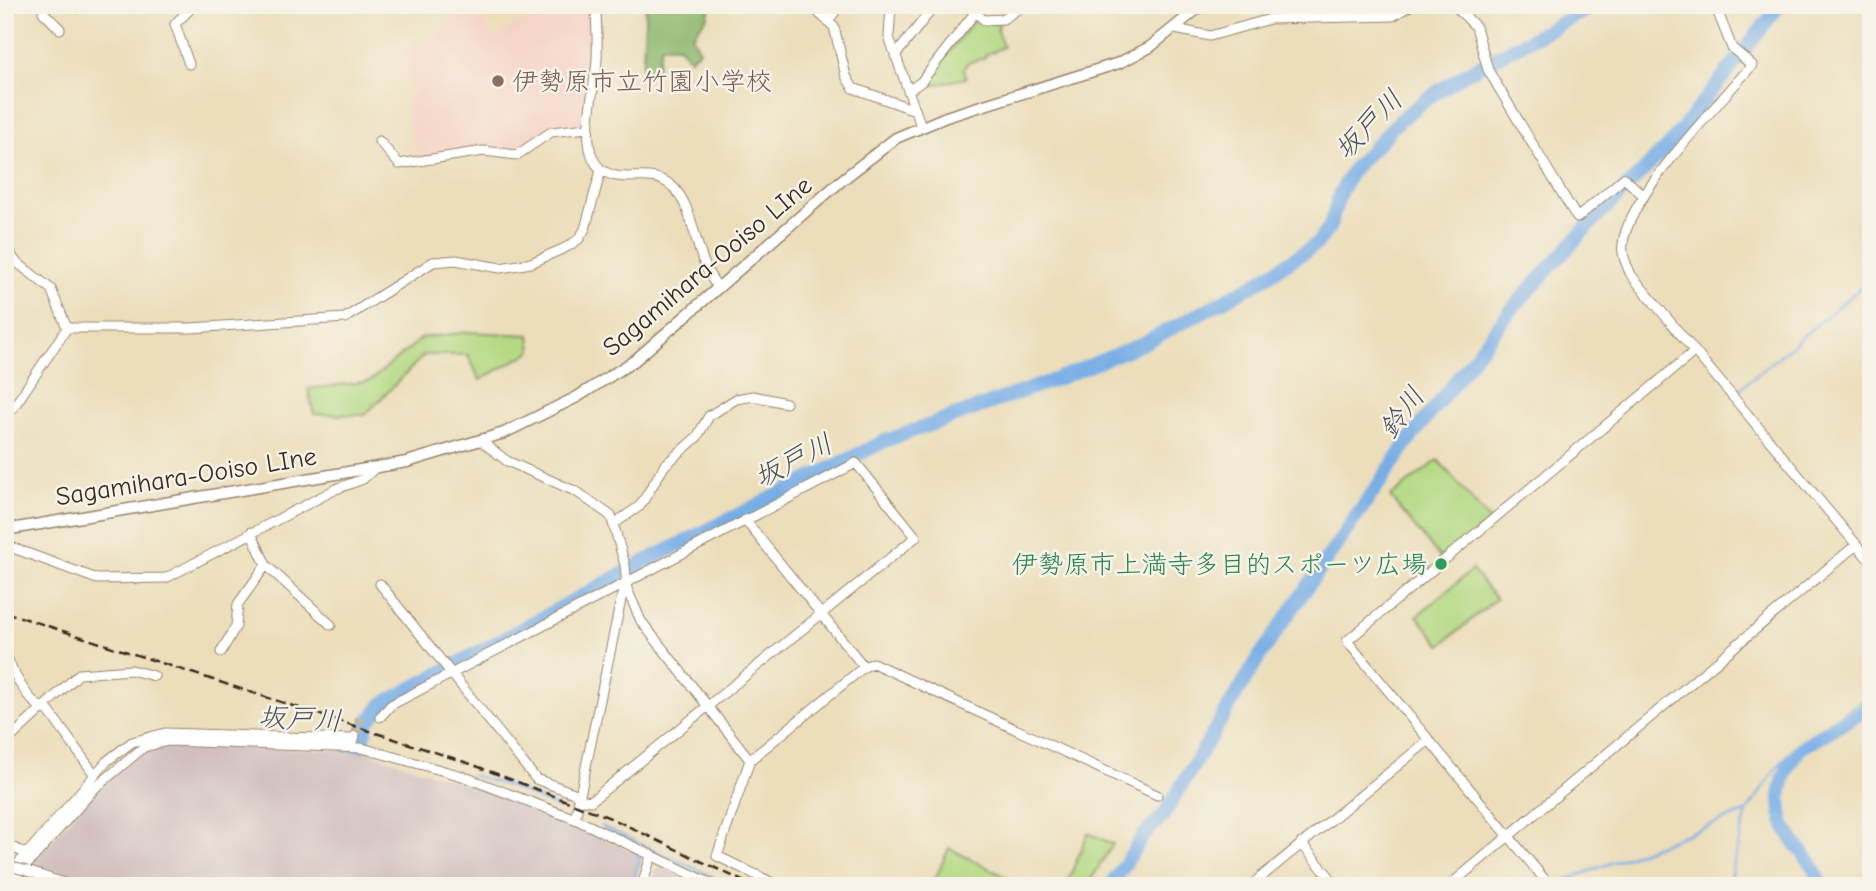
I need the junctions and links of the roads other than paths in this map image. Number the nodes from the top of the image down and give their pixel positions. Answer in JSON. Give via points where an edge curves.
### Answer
{"nodes":[{"id":1,"x":47,"y":5,"type":"edge"},
{"id":2,"x":194,"y":5,"type":"edge"},
{"id":3,"x":596,"y":5,"type":"edge"},
{"id":4,"x":810,"y":5,"type":"edge"},
{"id":5,"x":840,"y":5,"type":"edge"},
{"id":6,"x":935,"y":5,"type":"edge"},
{"id":7,"x":967,"y":5,"type":"edge"},
{"id":8,"x":1024,"y":5,"type":"edge"},
{"id":9,"x":1202,"y":5,"type":"edge"},
{"id":10,"x":1411,"y":5,"type":"edge"},
{"id":11,"x":1454,"y":5,"type":"edge"},
{"id":12,"x":1715,"y":5,"type":"edge"},
{"id":13,"x":889,"y":6,"type":"edge"},
{"id":14,"x":978,"y":9,"type":"edge"},
{"id":15,"x":828,"y":21,"type":"junction"},
{"id":16,"x":60,"y":29,"type":"dead end"},
{"id":17,"x":1175,"y":29,"type":"junction"},
{"id":18,"x":895,"y":57,"type":"junction"},
{"id":19,"x":189,"y":64,"type":"dead end"},
{"id":20,"x":908,"y":91,"type":"junction"},
{"id":21,"x":915,"y":110,"type":"junction"},
{"id":22,"x":921,"y":126,"type":"junction"},
{"id":23,"x":587,"y":128,"type":"junction"},
{"id":24,"x":379,"y":141,"type":"dead end"},
{"id":25,"x":601,"y":170,"type":"junction"},
{"id":26,"x":1642,"y":194,"type":"junction"},
{"id":27,"x":5,"y":244,"type":"edge"},
{"id":28,"x":719,"y":288,"type":"junction"},
{"id":29,"x":67,"y":328,"type":"junction"},
{"id":30,"x":1695,"y":351,"type":"junction"},
{"id":31,"x":786,"y":403,"type":"dead end"},
{"id":32,"x":5,"y":420,"type":"edge"},
{"id":33,"x":481,"y":441,"type":"junction"},
{"id":34,"x":375,"y":468,"type":"junction"},
{"id":35,"x":745,"y":520,"type":"junction"},
{"id":36,"x":615,"y":523,"type":"junction"},
{"id":37,"x":5,"y":530,"type":"edge"},
{"id":38,"x":251,"y":532,"type":"junction"},
{"id":39,"x":5,"y":545,"type":"edge"},
{"id":40,"x":1856,"y":545,"type":"junction"},
{"id":41,"x":1871,"y":562,"type":"edge"},
{"id":42,"x":266,"y":565,"type":"junction"},
{"id":43,"x":380,"y":584,"type":"dead end"},
{"id":44,"x":627,"y":585,"type":"junction"},
{"id":45,"x":820,"y":614,"type":"junction"},
{"id":46,"x":331,"y":625,"type":"dead end"},
{"id":47,"x":221,"y":652,"type":"dead end"},
{"id":48,"x":5,"y":653,"type":"edge"},
{"id":49,"x":864,"y":667,"type":"junction"},
{"id":50,"x":453,"y":673,"type":"junction"},
{"id":51,"x":154,"y":676,"type":"dead end"},
{"id":52,"x":708,"y":705,"type":"junction"},
{"id":53,"x":42,"y":708,"type":"junction"},
{"id":54,"x":380,"y":717,"type":"dead end"},
{"id":55,"x":355,"y":736,"type":"dead end"},
{"id":56,"x":1429,"y":740,"type":"junction"},
{"id":57,"x":291,"y":742,"type":"junction"},
{"id":58,"x":5,"y":743,"type":"edge"},
{"id":59,"x":750,"y":760,"type":"junction"},
{"id":60,"x":95,"y":775,"type":"junction"},
{"id":61,"x":1157,"y":795,"type":"dead end"},
{"id":62,"x":578,"y":797,"type":"junction"},
{"id":63,"x":575,"y":819,"type":"junction"},
{"id":64,"x":1508,"y":835,"type":"junction"},
{"id":65,"x":1301,"y":843,"type":"junction"},
{"id":66,"x":5,"y":844,"type":"edge"},
{"id":67,"x":27,"y":854,"type":"junction"},
{"id":68,"x":651,"y":856,"type":"junction"},
{"id":69,"x":7,"y":865,"type":"edge"},
{"id":70,"x":5,"y":879,"type":"edge"},
{"id":71,"x":8,"y":886,"type":"edge"},
{"id":72,"x":73,"y":886,"type":"edge"},
{"id":73,"x":642,"y":886,"type":"edge"},
{"id":74,"x":716,"y":886,"type":"edge"},
{"id":75,"x":779,"y":886,"type":"edge"},
{"id":76,"x":1250,"y":886,"type":"edge"},
{"id":77,"x":1337,"y":886,"type":"edge"},
{"id":78,"x":1449,"y":886,"type":"edge"},
{"id":79,"x":1550,"y":886,"type":"edge"}],
"edges":[{"from":1,"to":16,"type":"street","via":[[43,12]]},
{"from":2,"to":19,"type":"street","via":[[175,24]]},
{"from":3,"to":23,"type":"street","via":[[597,58]]},
{"from":4,"to":15,"type":"street"},
{"from":5,"to":15,"type":"street"},
{"from":6,"to":18,"type":"street"},
{"from":7,"to":14,"type":"street"},
{"from":8,"to":14,"type":"street","via":[[1003,19],[984,20]]},
{"from":9,"to":17,"type":"main road","name":"Sagamihara-Ooiso LIne"},
{"from":10,"to":17,"type":"street","via":[[1393,16],[1270,19],[1210,36]]},
{"from":11,"to":26,"type":"street","via":[[1476,27],[1488,70],[1577,218],[1624,178]]},
{"from":12,"to":26,"type":"street","via":[[1732,48],[1752,65]]},
{"from":13,"to":18,"type":"street","via":[[889,37]]},
{"from":14,"to":20,"type":"street","via":[[921,82]]},
{"from":15,"to":21,"type":"street","via":[[834,27],[853,88]]},
{"from":17,"to":22,"type":"main road","name":"Sagamihara-Ooiso LIne","via":[[1119,63]]},
{"from":18,"to":20,"type":"street"},
{"from":20,"to":21,"type":"street"},
{"from":21,"to":22,"type":"street"},
{"from":22,"to":28,"type":"main road","name":"Sagamihara-Ooiso LIne","via":[[877,151]]},
{"from":23,"to":24,"type":"street","via":[[551,132],[517,155],[484,151],[405,165],[393,159]]},
{"from":23,"to":25,"type":"street"},
{"from":25,"to":28,"type":"street","via":[[616,176],[655,177],[672,186],[707,272]]},
{"from":25,"to":29,"type":"street","via":[[579,239],[531,263],[499,268],[456,260],[433,262],[345,318],[204,327]]},
{"from":26,"to":30,"type":"street","via":[[1626,232],[1623,255],[1631,275]]},
{"from":27,"to":29,"type":"street","via":[[15,261],[51,289]]},
{"from":28,"to":33,"type":"main road","name":"Sagamihara-Ooiso LIne","via":[[661,340],[607,379],[552,411]]},
{"from":29,"to":32,"type":"street"},
{"from":30,"to":40,"type":"street"},
{"from":30,"to":56,"type":"street","via":[[1348,641]]},
{"from":31,"to":36,"type":"street","via":[[753,396],[736,399],[709,416],[696,437],[664,465],[640,506]]},
{"from":33,"to":34,"type":"main road","name":"Sagamihara-Ooiso LIne"},
{"from":33,"to":36,"type":"street","via":[[507,461],[597,502]]},
{"from":34,"to":37,"type":"main road","name":"Sagamihara-Ooiso LIne"},
{"from":34,"to":38,"type":"street","via":[[363,479]]},
{"from":35,"to":44,"type":"street"},
{"from":35,"to":45,"type":"street"},
{"from":35,"to":45,"type":"street","via":[[856,463],[916,537]]},
{"from":36,"to":44,"type":"street"},
{"from":38,"to":39,"type":"street","via":[[166,578],[97,579]]},
{"from":38,"to":42,"type":"street"},
{"from":40,"to":41,"type":"street"},
{"from":40,"to":64,"type":"street"},
{"from":42,"to":46,"type":"street"},
{"from":42,"to":47,"type":"street","via":[[238,604],[236,626]]},
{"from":43,"to":50,"type":"street"},
{"from":44,"to":50,"type":"street"},
{"from":44,"to":52,"type":"street","via":[[641,621]]},
{"from":44,"to":62,"type":"street"},
{"from":45,"to":49,"type":"street"},
{"from":45,"to":52,"type":"street"},
{"from":48,"to":53,"type":"street","via":[[26,691]]},
{"from":49,"to":59,"type":"street"},
{"from":49,"to":61,"type":"street","via":[[873,663]]},
{"from":50,"to":54,"type":"street","via":[[391,705]]},
{"from":50,"to":62,"type":"street","via":[[537,779]]},
{"from":51,"to":53,"type":"street","via":[[131,670],[79,674]]},
{"from":52,"to":59,"type":"street"},
{"from":52,"to":62,"type":"street","via":[[591,801]]},
{"from":53,"to":58,"type":"street"},
{"from":53,"to":60,"type":"street"},
{"from":55,"to":57,"type":"street"},
{"from":56,"to":64,"type":"street"},
{"from":56,"to":65,"type":"street"},
{"from":57,"to":60,"type":"street","via":[[205,733],[155,734],[119,750]]},
{"from":57,"to":63,"type":"street","via":[[362,748],[462,776]]},
{"from":57,"to":71,"type":"street","via":[[167,741],[144,747],[95,788]]},
{"from":59,"to":75,"type":"street","via":[[717,856]]},
{"from":60,"to":67,"type":"street"},
{"from":62,"to":63,"type":"street"},
{"from":63,"to":68,"type":"street"},
{"from":64,"to":78,"type":"street"},
{"from":64,"to":79,"type":"street"},
{"from":65,"to":76,"type":"street"},
{"from":65,"to":77,"type":"street"},
{"from":66,"to":67,"type":"street"},
{"from":67,"to":70,"type":"street"},
{"from":68,"to":73,"type":"street"},
{"from":68,"to":74,"type":"street"},
{"from":69,"to":72,"type":"street","bridge":true}]}
